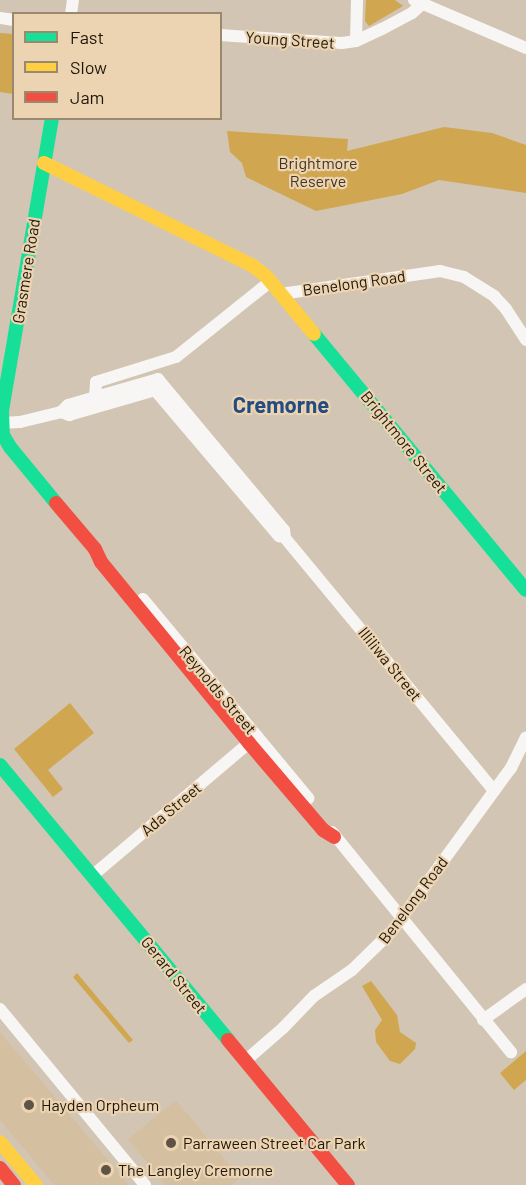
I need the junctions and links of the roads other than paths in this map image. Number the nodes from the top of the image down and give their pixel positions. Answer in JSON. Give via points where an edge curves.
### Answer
{"nodes":[{"id":1,"x":357,"y":0,"type":"edge"},
{"id":2,"x":418,"y":2,"type":"edge"},
{"id":3,"x":222,"y":35,"type":"edge"},
{"id":4,"x":356,"y":41,"type":"junction"},
{"id":5,"x":526,"y":48,"type":"edge"},
{"id":6,"x":52,"y":120,"type":"edge"},
{"id":7,"x":44,"y":163,"type":"junction"},
{"id":8,"x":271,"y":280,"type":"junction"},
{"id":9,"x":281,"y":294,"type":"junction"},
{"id":10,"x":526,"y":340,"type":"edge"},
{"id":11,"x":95,"y":398,"type":"junction"},
{"id":12,"x":61,"y":412,"type":"junction"},
{"id":13,"x":1,"y":423,"type":"edge"},
{"id":14,"x":285,"y":538,"type":"junction"},
{"id":15,"x":94,"y":549,"type":"junction"},
{"id":16,"x":526,"y":590,"type":"edge"},
{"id":17,"x":526,"y":737,"type":"edge"},
{"id":18,"x":249,"y":743,"type":"junction"},
{"id":19,"x":0,"y":765,"type":"edge"},
{"id":20,"x":494,"y":791,"type":"junction"},
{"id":21,"x":334,"y":837,"type":"junction"},
{"id":22,"x":92,"y":876,"type":"junction"},
{"id":23,"x":402,"y":918,"type":"junction"},
{"id":24,"x":526,"y":989,"type":"edge"},
{"id":25,"x":0,"y":1009,"type":"edge"},
{"id":26,"x":483,"y":1020,"type":"junction"},
{"id":27,"x":510,"y":1052,"type":"dead end"},
{"id":28,"x":245,"y":1061,"type":"junction"},
{"id":29,"x":0,"y":1142,"type":"edge"},
{"id":30,"x":0,"y":1168,"type":"edge"},
{"id":31,"x":14,"y":1185,"type":"edge"},
{"id":32,"x":36,"y":1185,"type":"edge"},
{"id":33,"x":145,"y":1185,"type":"edge"},
{"id":34,"x":348,"y":1185,"type":"edge"}],
"edges":[{"from":1,"to":4,"type":"street"},
{"from":2,"to":4,"type":"street","name":"Young Street","via":[[397,21]]},
{"from":2,"to":5,"type":"street","name":"Young Street"},
{"from":3,"to":4,"type":"street","name":"Young Street","via":[[326,44]]},
{"from":6,"to":7,"type":"main road","name":"Grasmere Road"},
{"from":7,"to":8,"type":"main road","name":"Benelong Road","via":[[253,266]]},
{"from":7,"to":13,"type":"main road","name":"Grasmere Road"},
{"from":8,"to":9,"type":"main road","name":"Benelong Road"},
{"from":8,"to":11,"type":"street","via":[[176,357],[96,382]]},
{"from":9,"to":10,"type":"street","name":"Benelong Road","via":[[440,271],[464,277],[494,296]]},
{"from":9,"to":16,"type":"main road","name":"Brightmore Street"},
{"from":11,"to":12,"type":"street","name":"Illiliwa Street","via":[[68,405]]},
{"from":11,"to":14,"type":"street","name":"Illiliwa Street","via":[[158,379],[284,530]]},
{"from":12,"to":13,"type":"street","name":"Illiliwa Street"},
{"from":12,"to":14,"type":"street","name":"Illiliwa Street","via":[[69,415],[155,390],[278,535]]},
{"from":13,"to":15,"type":"main road","name":"Reynolds Street","via":[[10,447]]},
{"from":14,"to":20,"type":"street","name":"Illiliwa Street"},
{"from":15,"to":18,"type":"main road","name":"Reynolds Street"},
{"from":15,"to":21,"type":"street","name":"Reynolds Street","via":[[108,556],[328,823]]},
{"from":17,"to":20,"type":"street","name":"Benelong Road","via":[[519,755]]},
{"from":18,"to":21,"type":"main road","name":"Reynolds Street","via":[[323,830]]},
{"from":18,"to":22,"type":"street","name":"Ada Street"},
{"from":19,"to":22,"type":"main road","name":"Gerard Street"},
{"from":20,"to":23,"type":"street","name":"Benelong Road"},
{"from":21,"to":23,"type":"street","name":"Reynolds Street"},
{"from":22,"to":28,"type":"main road","name":"Gerard Street"},
{"from":23,"to":26,"type":"street","name":"Reynolds Street"},
{"from":23,"to":28,"type":"street","name":"Benelong Road","via":[[365,959],[314,996]]},
{"from":24,"to":26,"type":"street"},
{"from":25,"to":33,"type":"street"},
{"from":26,"to":27,"type":"street","name":"Reynolds Street"},
{"from":28,"to":34,"type":"main road","name":"Gerard Street"},
{"from":29,"to":32,"type":"main road"},
{"from":30,"to":31,"type":"main road"}]}
